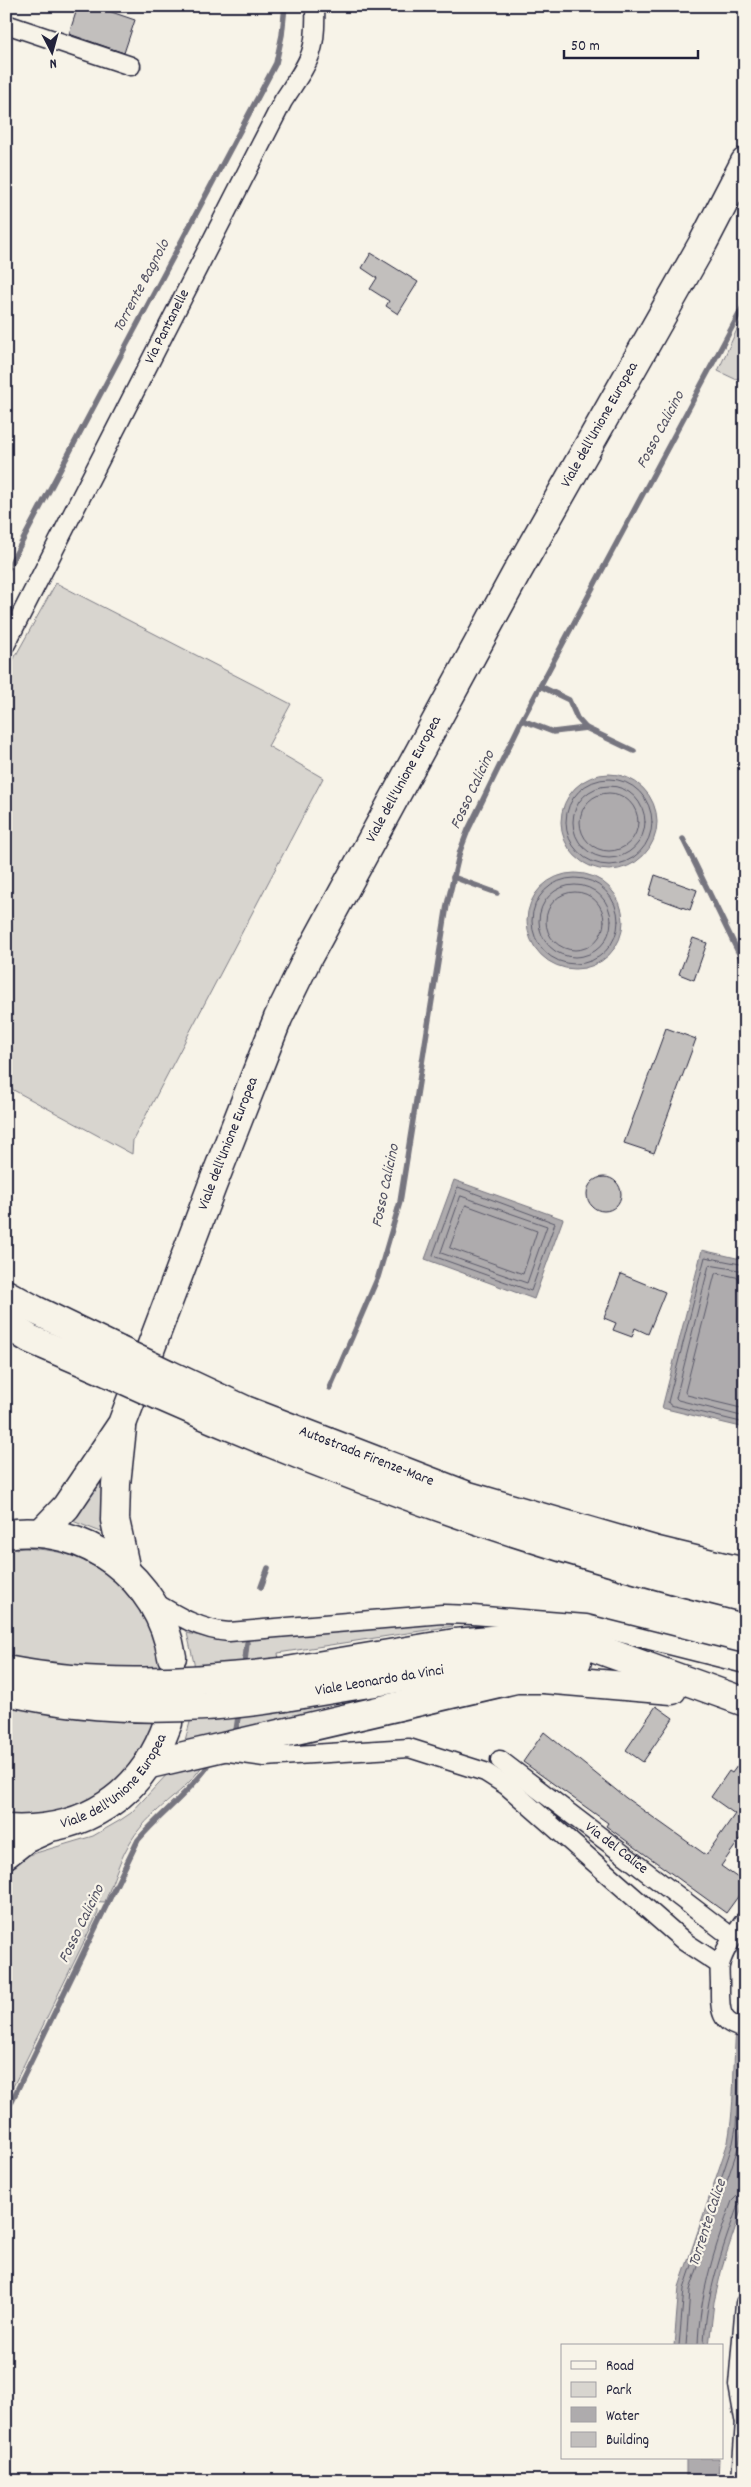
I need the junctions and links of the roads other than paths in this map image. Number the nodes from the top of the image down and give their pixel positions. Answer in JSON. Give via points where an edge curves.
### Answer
{"nodes":[{"id":1,"x":315,"y":6,"type":"edge"},
{"id":2,"x":6,"y":24,"type":"edge"},
{"id":3,"x":131,"y":66,"type":"dead end"},
{"id":4,"x":745,"y":162,"type":"edge"},
{"id":5,"x":6,"y":644,"type":"edge"},
{"id":6,"x":6,"y":1294,"type":"edge"},
{"id":7,"x":6,"y":1324,"type":"edge"},
{"id":8,"x":114,"y":1362,"type":"junction"},
{"id":9,"x":164,"y":1385,"type":"junction"},
{"id":10,"x":122,"y":1424,"type":"junction"},
{"id":11,"x":41,"y":1533,"type":"junction"},
{"id":12,"x":6,"y":1534,"type":"edge"},
{"id":13,"x":126,"y":1571,"type":"junction"},
{"id":14,"x":745,"y":1572,"type":"edge"},
{"id":15,"x":745,"y":1598,"type":"edge"},
{"id":16,"x":150,"y":1600,"type":"junction"},
{"id":17,"x":519,"y":1620,"type":"junction"},
{"id":18,"x":587,"y":1645,"type":"junction"},
{"id":19,"x":172,"y":1657,"type":"dead end"},
{"id":20,"x":745,"y":1664,"type":"edge"},
{"id":21,"x":6,"y":1670,"type":"edge"},
{"id":22,"x":283,"y":1685,"type":"junction"},
{"id":23,"x":672,"y":1690,"type":"junction"},
{"id":24,"x":6,"y":1691,"type":"edge"},
{"id":25,"x":745,"y":1702,"type":"edge"},
{"id":26,"x":745,"y":1716,"type":"edge"},
{"id":27,"x":168,"y":1723,"type":"dead end"},
{"id":28,"x":209,"y":1749,"type":"junction"},
{"id":29,"x":500,"y":1760,"type":"dead end"},
{"id":30,"x":150,"y":1764,"type":"junction"},
{"id":31,"x":48,"y":1828,"type":"junction"},
{"id":32,"x":6,"y":1829,"type":"edge"},
{"id":33,"x":6,"y":1854,"type":"edge"},
{"id":34,"x":745,"y":1920,"type":"edge"},
{"id":35,"x":732,"y":1938,"type":"junction"},
{"id":36,"x":720,"y":1965,"type":"junction"},
{"id":37,"x":740,"y":2027,"type":"edge"},
{"id":38,"x":745,"y":2303,"type":"edge"},
{"id":39,"x":744,"y":2420,"type":"edge"},
{"id":40,"x":741,"y":2481,"type":"edge"}],
"edges":[{"from":1,"to":5,"type":"street","name":"Via Pantanelle","via":[[312,57],[283,101]]},
{"from":2,"to":3,"type":"street"},
{"from":4,"to":10,"type":"main road","name":"Viale dell'Unione Europea","via":[[308,957],[278,1018]]},
{"from":6,"to":8,"type":"main road","name":"Autostrada Firenze-Mare"},
{"from":7,"to":8,"type":"main road","name":"Autostrada Firenze-Mare","via":[[30,1339]]},
{"from":8,"to":9,"type":"main road","name":"Autostrada Firenze-Mare","bridge":true},
{"from":9,"to":14,"type":"main road","name":"Autostrada Firenze-Mare","via":[[245,1410],[468,1496],[654,1550]]},
{"from":9,"to":15,"type":"main road","name":"Autostrada Firenze-Mare","via":[[255,1439],[418,1501],[615,1563]]},
{"from":10,"to":11,"type":"main road","name":"Viale dell'Unione Europea","via":[[66,1507]]},
{"from":10,"to":13,"type":"main road","name":"Viale dell'Unione Europea","via":[[115,1520]]},
{"from":11,"to":12,"type":"main road","name":"Viale dell'Unione Europea"},
{"from":11,"to":13,"type":"main road","name":"Viale dell'Unione Europea","via":[[86,1545]]},
{"from":13,"to":16,"type":"main road","name":"Viale dell'Unione Europea"},
{"from":16,"to":17,"type":"street","via":[[205,1628],[230,1632],[443,1614]]},
{"from":16,"to":19,"type":"main road","name":"Viale dell'Unione Europea","via":[[162,1621]]},
{"from":17,"to":18,"type":"main road"},
{"from":17,"to":20,"type":"street","via":[[586,1624]]},
{"from":18,"to":22,"type":"main road","name":"Viale Leonardo da Vinci","via":[[525,1637],[482,1640]]},
{"from":18,"to":25,"type":"main road","name":"Viale Leonardo da Vinci"},
{"from":21,"to":22,"type":"main road","name":"Viale Leonardo da Vinci","bridge":true,"via":[[133,1683],[205,1681]]},
{"from":22,"to":23,"type":"main road","name":"Viale Leonardo da Vinci","via":[[519,1658],[561,1658],[600,1665]]},
{"from":22,"to":24,"type":"main road","name":"Viale Leonardo da Vinci","bridge":true,"via":[[206,1707],[144,1709],[61,1702]]},
{"from":23,"to":26,"type":"main road","name":"Viale Leonardo da Vinci"},
{"from":23,"to":28,"type":"main road","via":[[543,1678],[516,1679]]},
{"from":27,"to":30,"type":"main road","name":"Viale dell'Unione Europea"},
{"from":28,"to":30,"type":"main road"},
{"from":28,"to":36,"type":"street","via":[[264,1757],[398,1747],[423,1751],[485,1772],[507,1786],[685,1942]]},
{"from":29,"to":35,"type":"street","name":"Via del Calice"},
{"from":30,"to":31,"type":"main road","name":"Viale dell'Unione Europea","via":[[106,1807],[87,1817]]},
{"from":31,"to":32,"type":"main road","name":"Viale dell'Unione Europea"},
{"from":31,"to":33,"type":"main road","name":"Viale dell'Unione Europea","via":[[25,1839]]},
{"from":34,"to":35,"type":"street"},
{"from":35,"to":36,"type":"street"},
{"from":36,"to":37,"type":"street","via":[[722,2013],[728,2022]]},
{"from":38,"to":39,"type":"street","via":[[738,2385]]},
{"from":39,"to":40,"type":"street"}]}
